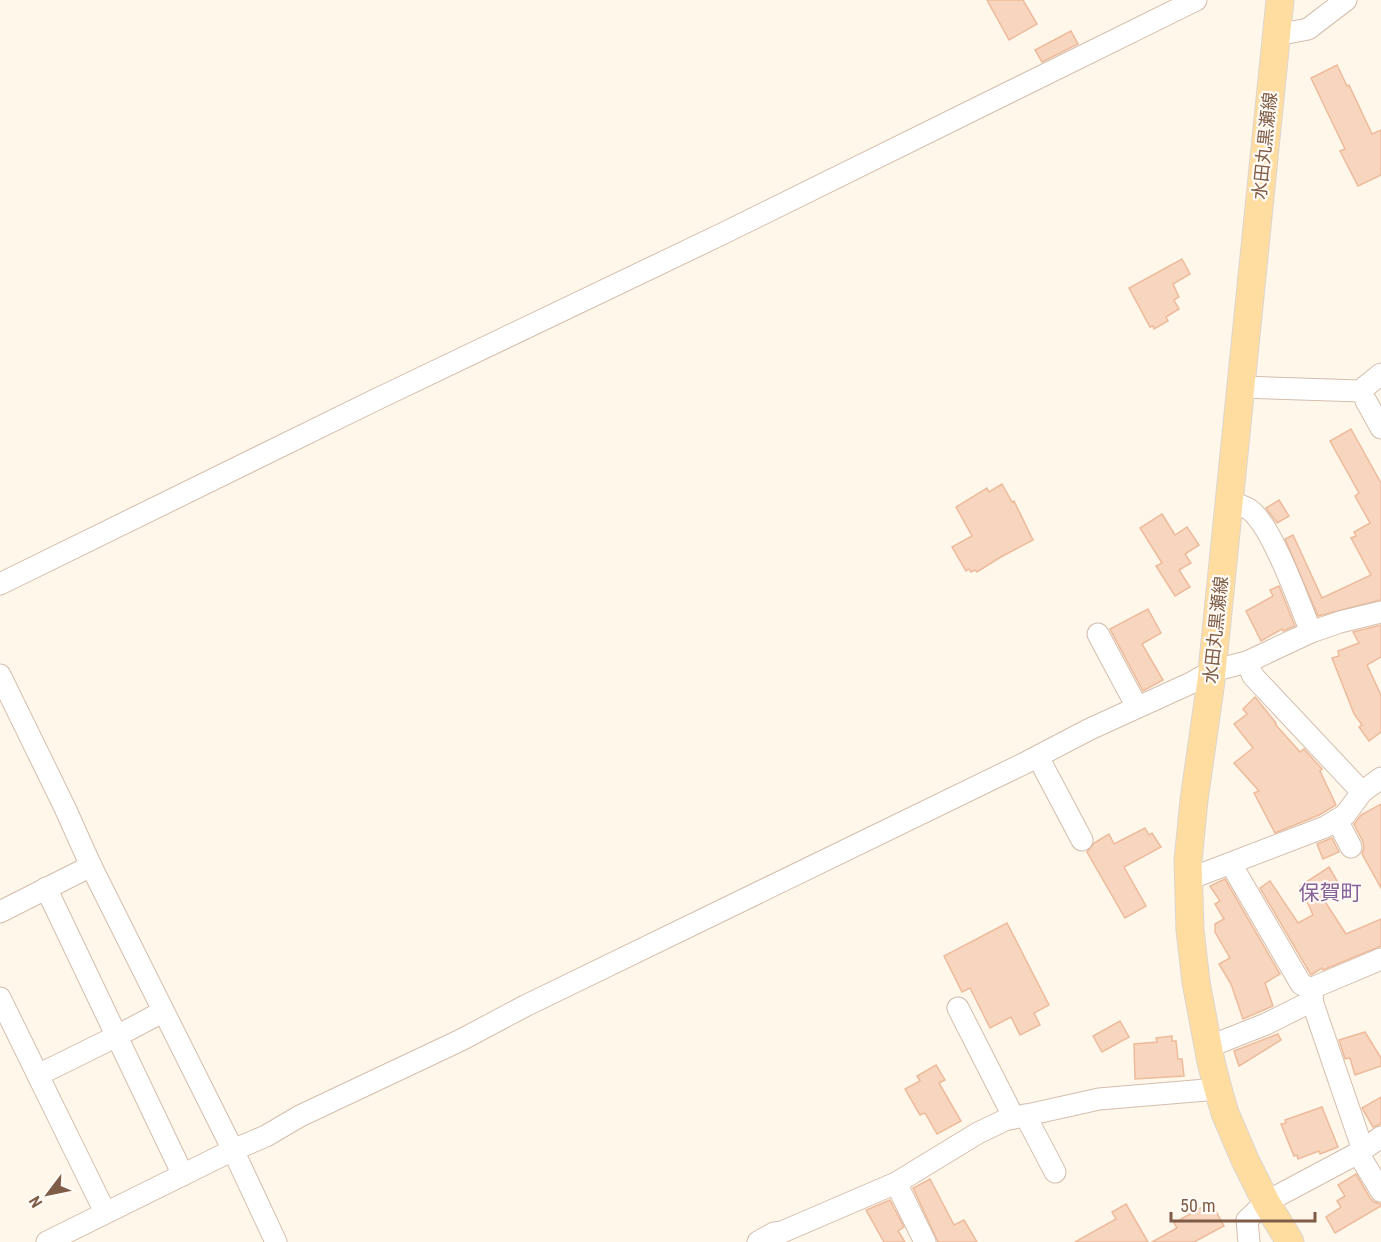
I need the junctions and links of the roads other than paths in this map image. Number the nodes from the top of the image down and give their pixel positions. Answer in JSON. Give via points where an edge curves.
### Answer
{"nodes":[{"id":1,"x":1196,"y":0,"type":"edge"},
{"id":2,"x":1280,"y":0,"type":"edge"},
{"id":3,"x":1346,"y":0,"type":"edge"},
{"id":4,"x":1277,"y":35,"type":"junction"},
{"id":5,"x":1381,"y":374,"type":"edge"},
{"id":6,"x":1240,"y":387,"type":"junction"},
{"id":7,"x":1369,"y":398,"type":"edge"},
{"id":8,"x":1381,"y":429,"type":"edge"},
{"id":9,"x":1229,"y":501,"type":"junction"},
{"id":10,"x":0,"y":584,"type":"edge"},
{"id":11,"x":1381,"y":612,"type":"edge"},
{"id":12,"x":1311,"y":632,"type":"junction"},
{"id":13,"x":1098,"y":634,"type":"dead end"},
{"id":14,"x":1247,"y":662,"type":"junction"},
{"id":15,"x":1212,"y":671,"type":"junction"},
{"id":16,"x":0,"y":675,"type":"edge"},
{"id":17,"x":1137,"y":707,"type":"junction"},
{"id":18,"x":1038,"y":756,"type":"junction"},
{"id":19,"x":1381,"y":778,"type":"edge"},
{"id":20,"x":1362,"y":792,"type":"junction"},
{"id":21,"x":1337,"y":820,"type":"junction"},
{"id":22,"x":1082,"y":840,"type":"dead end"},
{"id":23,"x":1350,"y":847,"type":"dead end"},
{"id":24,"x":1231,"y":864,"type":"junction"},
{"id":25,"x":91,"y":866,"type":"junction"},
{"id":26,"x":1189,"y":879,"type":"junction"},
{"id":27,"x":46,"y":888,"type":"junction"},
{"id":28,"x":0,"y":912,"type":"edge"},
{"id":29,"x":1381,"y":959,"type":"edge"},
{"id":30,"x":1312,"y":996,"type":"junction"},
{"id":31,"x":0,"y":999,"type":"edge"},
{"id":32,"x":958,"y":1008,"type":"dead end"},
{"id":33,"x":162,"y":1012,"type":"junction"},
{"id":34,"x":117,"y":1036,"type":"junction"},
{"id":35,"x":1208,"y":1047,"type":"junction"},
{"id":36,"x":38,"y":1075,"type":"junction"},
{"id":37,"x":1218,"y":1089,"type":"junction"},
{"id":38,"x":1019,"y":1116,"type":"junction"},
{"id":39,"x":1381,"y":1137,"type":"edge"},
{"id":40,"x":233,"y":1150,"type":"junction"},
{"id":41,"x":1361,"y":1151,"type":"junction"},
{"id":42,"x":1055,"y":1172,"type":"dead end"},
{"id":43,"x":183,"y":1175,"type":"junction"},
{"id":44,"x":896,"y":1183,"type":"junction"},
{"id":45,"x":1381,"y":1191,"type":"edge"},
{"id":46,"x":1266,"y":1202,"type":"junction"},
{"id":47,"x":105,"y":1212,"type":"junction"},
{"id":48,"x":47,"y":1242,"type":"edge"},
{"id":49,"x":276,"y":1242,"type":"edge"},
{"id":50,"x":758,"y":1242,"type":"edge"},
{"id":51,"x":925,"y":1242,"type":"edge"},
{"id":52,"x":1249,"y":1242,"type":"edge"},
{"id":53,"x":1290,"y":1242,"type":"edge"}],
"edges":[{"from":1,"to":10,"type":"street"},
{"from":2,"to":4,"type":"main road","name":"水田丸黒瀬線"},
{"from":3,"to":4,"type":"street","via":[[1308,29]]},
{"from":4,"to":6,"type":"main road","name":"水田丸黒瀬線"},
{"from":5,"to":7,"type":"street"},
{"from":6,"to":7,"type":"street"},
{"from":6,"to":9,"type":"main road","name":"水田丸黒瀬線"},
{"from":7,"to":8,"type":"street"},
{"from":9,"to":12,"type":"street","via":[[1250,510],[1272,540]]},
{"from":9,"to":15,"type":"main road","name":"水田丸黒瀬線"},
{"from":11,"to":12,"type":"street"},
{"from":12,"to":14,"type":"street"},
{"from":13,"to":17,"type":"street"},
{"from":14,"to":15,"type":"street"},
{"from":14,"to":20,"type":"street","via":[[1253,676]]},
{"from":15,"to":17,"type":"street"},
{"from":15,"to":26,"type":"main road","name":"水田丸黒瀬線","via":[[1194,800]]},
{"from":16,"to":25,"type":"street"},
{"from":17,"to":18,"type":"street"},
{"from":18,"to":22,"type":"street"},
{"from":18,"to":40,"type":"street"},
{"from":19,"to":20,"type":"street"},
{"from":20,"to":21,"type":"street"},
{"from":21,"to":23,"type":"street"},
{"from":21,"to":24,"type":"street"},
{"from":24,"to":26,"type":"street"},
{"from":24,"to":30,"type":"street","via":[[1301,984]]},
{"from":25,"to":27,"type":"street"},
{"from":25,"to":33,"type":"street"},
{"from":26,"to":35,"type":"main road","name":"水田丸黒瀬線","via":[[1192,951]]},
{"from":27,"to":28,"type":"street"},
{"from":27,"to":34,"type":"street"},
{"from":29,"to":30,"type":"street","via":[[1317,986]]},
{"from":30,"to":35,"type":"street","via":[[1266,1024]]},
{"from":30,"to":41,"type":"street"},
{"from":31,"to":36,"type":"street"},
{"from":32,"to":38,"type":"street"},
{"from":33,"to":34,"type":"street"},
{"from":33,"to":40,"type":"street"},
{"from":34,"to":36,"type":"street"},
{"from":34,"to":43,"type":"street"},
{"from":35,"to":37,"type":"main road","name":"水田丸黒瀬線"},
{"from":36,"to":47,"type":"street"},
{"from":37,"to":38,"type":"street","via":[[1099,1099]]},
{"from":37,"to":46,"type":"main road","name":"水田丸黒瀬線"},
{"from":38,"to":42,"type":"street"},
{"from":38,"to":44,"type":"street","via":[[978,1133]]},
{"from":39,"to":41,"type":"street"},
{"from":40,"to":43,"type":"street"},
{"from":40,"to":49,"type":"street"},
{"from":41,"to":45,"type":"street"},
{"from":41,"to":46,"type":"street"},
{"from":43,"to":47,"type":"street"},
{"from":44,"to":50,"type":"street"},
{"from":44,"to":51,"type":"street"},
{"from":46,"to":52,"type":"street","via":[[1247,1220]]},
{"from":46,"to":53,"type":"main road","name":"水田丸黒瀬線"},
{"from":47,"to":48,"type":"street"}]}
